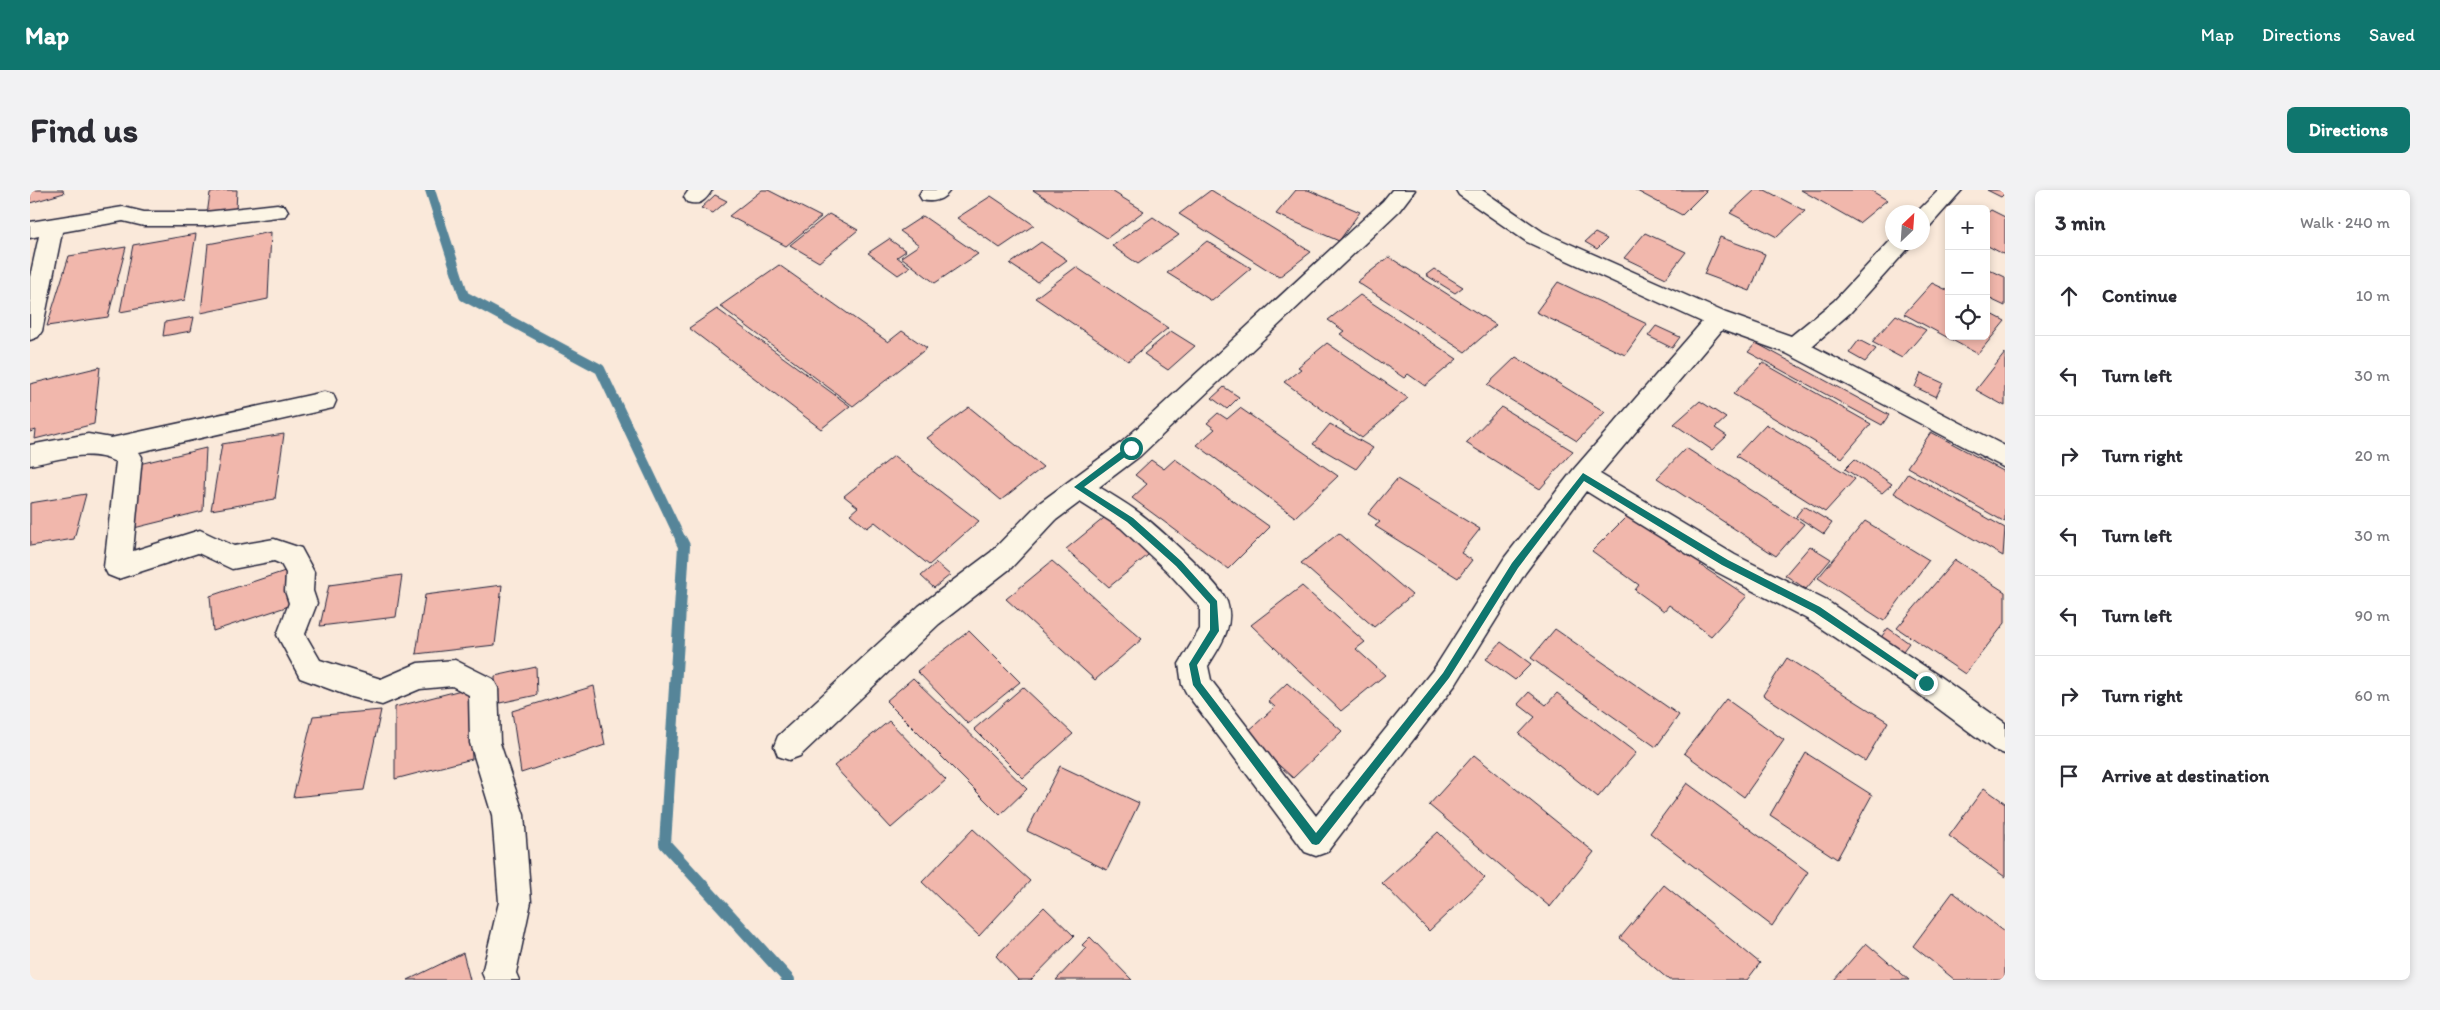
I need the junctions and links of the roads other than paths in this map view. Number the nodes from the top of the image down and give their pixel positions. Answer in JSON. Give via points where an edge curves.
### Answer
{"nodes":[{"id":1,"x":1404,"y":190,"type":"edge"},
{"id":2,"x":1467,"y":190,"type":"edge"},
{"id":3,"x":1951,"y":190,"type":"edge"},
{"id":4,"x":277,"y":211,"type":"dead end"},
{"id":5,"x":1930,"y":213,"type":"edge"},
{"id":6,"x":41,"y":228,"type":"edge"},
{"id":7,"x":1895,"y":250,"type":"edge"},
{"id":8,"x":1718,"y":320,"type":"junction"},
{"id":9,"x":30,"y":331,"type":"edge"},
{"id":10,"x":1794,"y":347,"type":"junction"},
{"id":11,"x":324,"y":400,"type":"dead end"},
{"id":12,"x":111,"y":448,"type":"junction"},
{"id":13,"x":30,"y":455,"type":"edge"},
{"id":14,"x":2005,"y":458,"type":"edge"},
{"id":15,"x":1583,"y":476,"type":"junction"},
{"id":16,"x":1078,"y":487,"type":"junction"},
{"id":17,"x":2005,"y":740,"type":"edge"},
{"id":18,"x":788,"y":746,"type":"dead end"},
{"id":19,"x":502,"y":980,"type":"edge"}],
"edges":[{"from":1,"to":16,"type":"street","via":[[1391,206],[1131,448]]},
{"from":2,"to":8,"type":"street","via":[[1535,237]]},
{"from":3,"to":5,"type":"street"},
{"from":4,"to":6,"type":"street","via":[[204,219],[144,219],[123,214]]},
{"from":6,"to":9,"type":"street"},
{"from":7,"to":10,"type":"street","via":[[1842,307]]},
{"from":8,"to":10,"type":"street"},
{"from":8,"to":15,"type":"street"},
{"from":10,"to":14,"type":"street"},
{"from":11,"to":12,"type":"street"},
{"from":12,"to":13,"type":"street","via":[[88,444]]},
{"from":12,"to":19,"type":"street","via":[[129,457],[118,567],[200,541],[232,558],[274,550],[291,556],[300,572],[299,591],[303,603],[291,635],[310,669],[382,692],[418,676],[455,673],[483,688],[485,743],[508,815],[515,902],[499,973]]},
{"from":15,"to":16,"type":"street","via":[[1515,565],[1446,675],[1316,840],[1197,685],[1193,664],[1214,631],[1214,603],[1130,520]]},
{"from":15,"to":17,"type":"street","via":[[1725,562],[1817,610]]},
{"from":16,"to":18,"type":"street","via":[[1047,512],[1001,560],[929,615]]}]}
